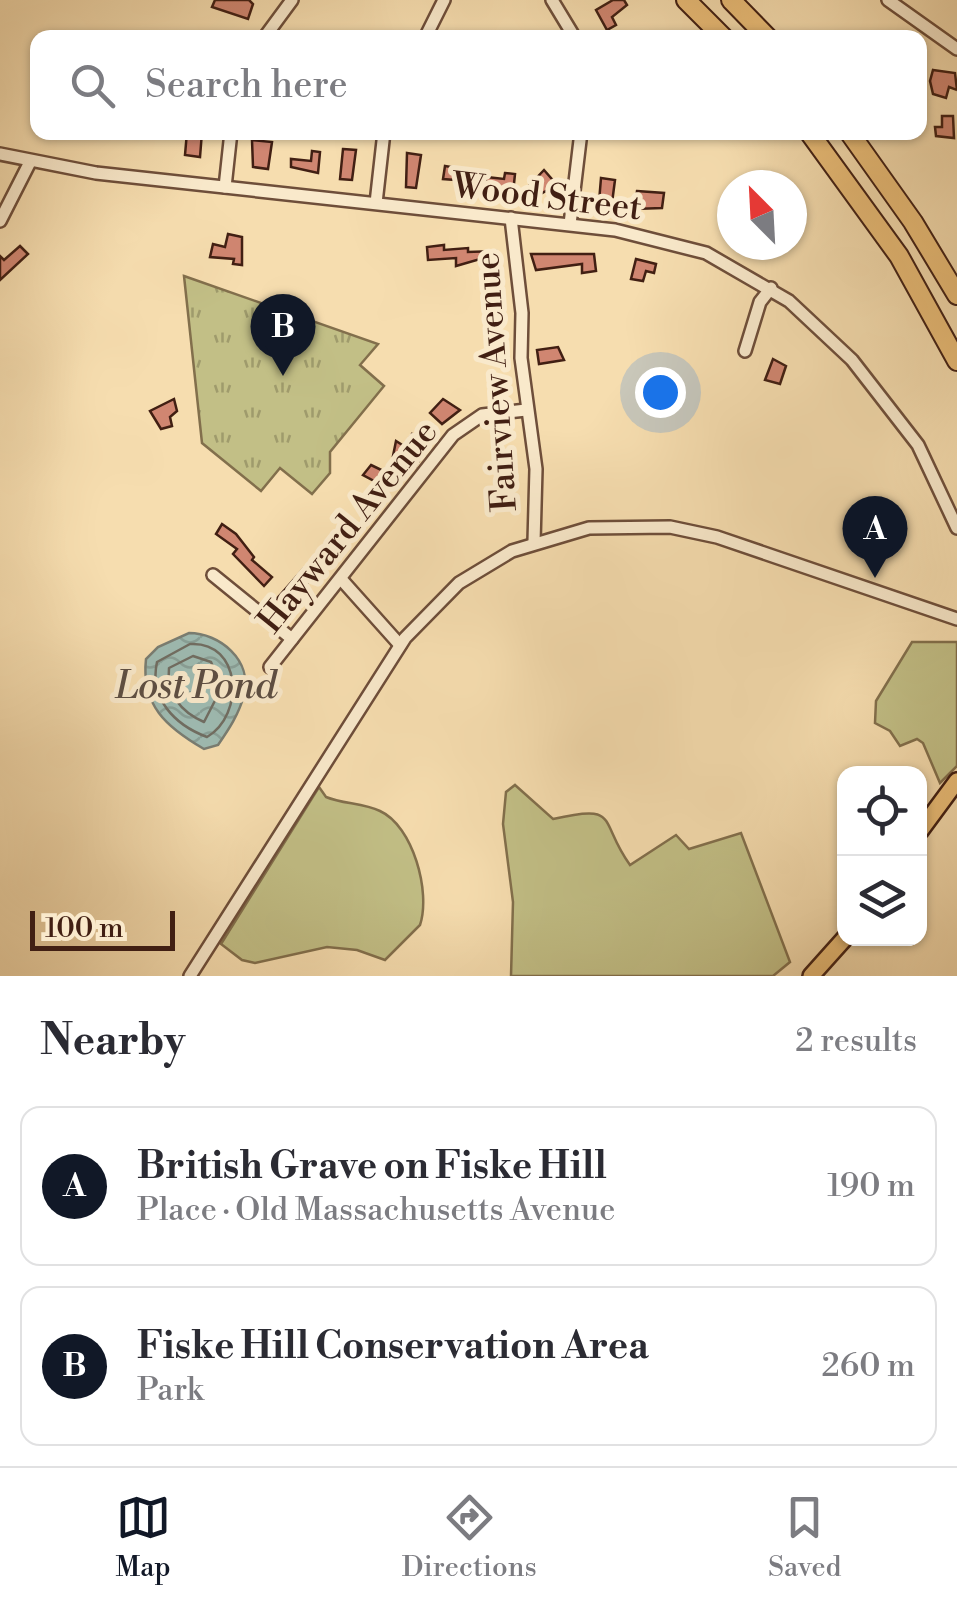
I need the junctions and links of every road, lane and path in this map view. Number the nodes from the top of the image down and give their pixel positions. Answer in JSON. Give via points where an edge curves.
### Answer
{"nodes":[{"id":1,"x":292,"y":0,"type":"edge"},
{"id":2,"x":444,"y":0,"type":"edge"},
{"id":3,"x":552,"y":0,"type":"edge"},
{"id":4,"x":686,"y":0,"type":"edge"},
{"id":5,"x":732,"y":0,"type":"edge"},
{"id":6,"x":888,"y":0,"type":"edge"},
{"id":7,"x":270,"y":30,"type":"edge"},
{"id":8,"x":429,"y":30,"type":"edge"},
{"id":9,"x":570,"y":30,"type":"edge"},
{"id":10,"x":716,"y":30,"type":"edge"},
{"id":11,"x":760,"y":30,"type":"edge"},
{"id":12,"x":957,"y":49,"type":"edge"},
{"id":13,"x":230,"y":140,"type":"edge"},
{"id":14,"x":383,"y":140,"type":"edge"},
{"id":15,"x":581,"y":140,"type":"edge"},
{"id":16,"x":815,"y":140,"type":"edge"},
{"id":17,"x":855,"y":140,"type":"edge"},
{"id":18,"x":0,"y":154,"type":"edge"},
{"id":19,"x":30,"y":162,"type":"junction"},
{"id":20,"x":225,"y":187,"type":"junction"},
{"id":21,"x":376,"y":203,"type":"junction"},
{"id":22,"x":511,"y":218,"type":"junction"},
{"id":23,"x":0,"y":220,"type":"edge"},
{"id":24,"x":570,"y":224,"type":"junction"},
{"id":25,"x":771,"y":288,"type":"junction"},
{"id":26,"x":957,"y":294,"type":"edge"},
{"id":27,"x":745,"y":351,"type":"dead end"},
{"id":28,"x":957,"y":361,"type":"edge"},
{"id":29,"x":526,"y":410,"type":"junction"},
{"id":30,"x":957,"y":528,"type":"edge"},
{"id":31,"x":534,"y":542,"type":"junction"},
{"id":32,"x":214,"y":575,"type":"dead end"},
{"id":33,"x":340,"y":579,"type":"junction"},
{"id":34,"x":957,"y":619,"type":"edge"},
{"id":35,"x":292,"y":639,"type":"junction"},
{"id":36,"x":400,"y":646,"type":"junction"},
{"id":37,"x":270,"y":667,"type":"dead end"},
{"id":38,"x":957,"y":781,"type":"edge"},
{"id":39,"x":927,"y":821,"type":"edge"},
{"id":40,"x":838,"y":946,"type":"edge"},
{"id":41,"x":190,"y":976,"type":"edge"},
{"id":42,"x":811,"y":976,"type":"edge"}],
"edges":[{"from":1,"to":7,"type":"street"},
{"from":2,"to":8,"type":"street"},
{"from":3,"to":9,"type":"street"},
{"from":4,"to":10,"type":"highway"},
{"from":5,"to":11,"type":"highway"},
{"from":6,"to":12,"type":"street"},
{"from":13,"to":20,"type":"street"},
{"from":14,"to":21,"type":"street"},
{"from":15,"to":24,"type":"street"},
{"from":16,"to":28,"type":"highway","via":[[899,256]]},
{"from":17,"to":26,"type":"highway"},
{"from":18,"to":19,"type":"street","name":"Wood Street"},
{"from":19,"to":20,"type":"street","name":"Wood Street"},
{"from":19,"to":23,"type":"street"},
{"from":20,"to":21,"type":"street","name":"Wood Street"},
{"from":21,"to":22,"type":"street","name":"Wood Street"},
{"from":22,"to":24,"type":"street","name":"Wood Street"},
{"from":22,"to":29,"type":"street","name":"Fairview Avenue"},
{"from":24,"to":25,"type":"street","name":"Wood Street","via":[[687,246]]},
{"from":25,"to":27,"type":"street"},
{"from":25,"to":30,"type":"street","name":"Wood Street","via":[[828,335],[891,406],[928,460]]},
{"from":29,"to":31,"type":"street","name":"Fairview Avenue","via":[[536,468]]},
{"from":29,"to":33,"type":"street","name":"Hayward Avenue","via":[[482,415],[452,434]]},
{"from":31,"to":34,"type":"street","via":[[605,526],[686,529]]},
{"from":31,"to":36,"type":"street","via":[[466,578]]},
{"from":32,"to":35,"type":"street"},
{"from":33,"to":35,"type":"street","name":"Hayward Avenue"},
{"from":33,"to":36,"type":"street"},
{"from":35,"to":37,"type":"street","name":"Hayward Avenue"},
{"from":36,"to":41,"type":"street"},
{"from":38,"to":39,"type":"main road"},
{"from":40,"to":42,"type":"main road"}]}
